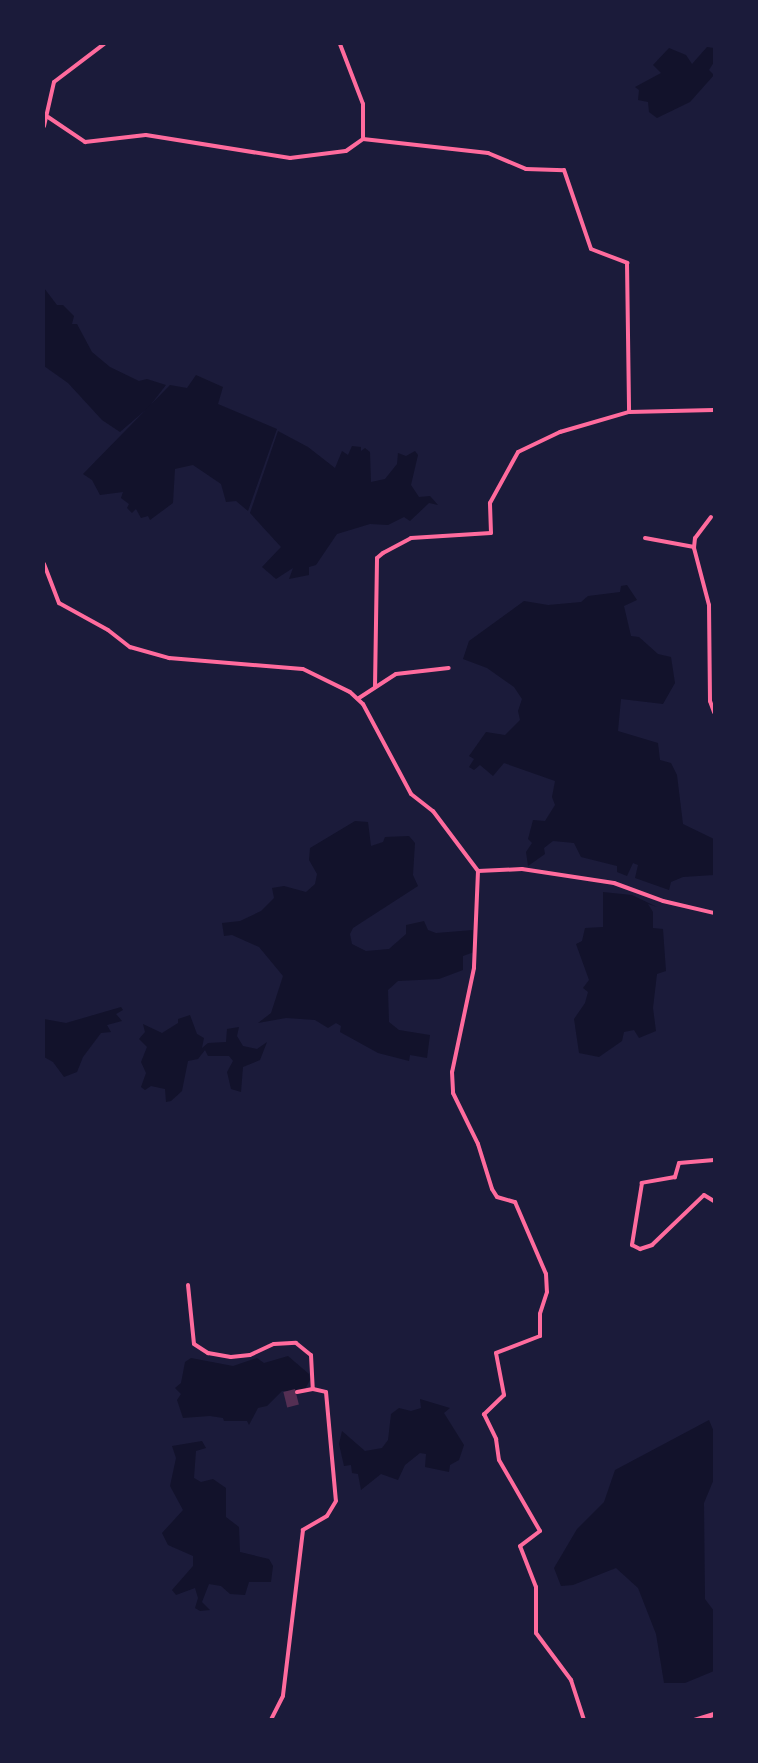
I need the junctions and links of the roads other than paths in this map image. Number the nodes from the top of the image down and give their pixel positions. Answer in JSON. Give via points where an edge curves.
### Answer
{"nodes":[{"id":1,"x":104,"y":44,"type":"edge"},
{"id":2,"x":340,"y":44,"type":"edge"},
{"id":3,"x":48,"y":117,"type":"junction"},
{"id":4,"x":44,"y":126,"type":"edge"},
{"id":5,"x":363,"y":139,"type":"junction"},
{"id":6,"x":714,"y":410,"type":"edge"},
{"id":7,"x":629,"y":412,"type":"junction"},
{"id":8,"x":711,"y":517,"type":"dead end"},
{"id":9,"x":645,"y":538,"type":"dead end"},
{"id":10,"x":694,"y":548,"type":"junction"},
{"id":11,"x":44,"y":564,"type":"edge"},
{"id":12,"x":449,"y":668,"type":"dead end"},
{"id":13,"x":375,"y":687,"type":"junction"},
{"id":14,"x":359,"y":698,"type":"junction"},
{"id":15,"x":714,"y":712,"type":"edge"},
{"id":16,"x":478,"y":871,"type":"junction"},
{"id":17,"x":714,"y":913,"type":"edge"},
{"id":18,"x":714,"y":1160,"type":"edge"},
{"id":19,"x":714,"y":1200,"type":"edge"},
{"id":20,"x":188,"y":1285,"type":"dead end"},
{"id":21,"x":313,"y":1389,"type":"junction"},
{"id":22,"x":297,"y":1392,"type":"dead end"},
{"id":23,"x":714,"y":1714,"type":"edge"},
{"id":24,"x":271,"y":1719,"type":"edge"},
{"id":25,"x":584,"y":1719,"type":"edge"},
{"id":26,"x":694,"y":1719,"type":"edge"}],
"edges":[{"from":1,"to":3,"type":"street","via":[[54,82]]},
{"from":2,"to":5,"type":"street","via":[[360,89]]},
{"from":3,"to":4,"type":"street"},
{"from":3,"to":5,"type":"street","via":[[85,142],[146,135],[290,158],[346,150]]},
{"from":5,"to":7,"type":"street","via":[[488,153],[526,169],[564,170],[591,249],[627,263]]},
{"from":6,"to":7,"type":"street"},
{"from":7,"to":13,"type":"street","via":[[560,432],[518,452],[490,503],[491,533],[411,538],[377,558]]},
{"from":8,"to":10,"type":"street","via":[[695,538]]},
{"from":9,"to":10,"type":"street"},
{"from":10,"to":15,"type":"street","via":[[709,605],[710,701]]},
{"from":11,"to":14,"type":"street","via":[[59,603],[130,647],[169,658],[303,669]]},
{"from":12,"to":13,"type":"street","via":[[396,674]]},
{"from":13,"to":14,"type":"street"},
{"from":14,"to":16,"type":"street","via":[[411,794],[433,811]]},
{"from":16,"to":17,"type":"street","via":[[522,869],[614,883],[663,901]]},
{"from":16,"to":25,"type":"street","via":[[474,968],[452,1072],[453,1093],[478,1144],[492,1189],[497,1197],[515,1202],[546,1274],[547,1292],[540,1314],[540,1336],[496,1353],[504,1395],[484,1414],[496,1439],[499,1460],[540,1531],[521,1544],[520,1549],[536,1587],[536,1633],[572,1680]]},
{"from":18,"to":19,"type":"street","via":[[679,1163],[675,1177],[642,1183],[632,1245],[640,1249],[652,1245],[704,1195]]},
{"from":20,"to":21,"type":"street","via":[[194,1344],[208,1353],[231,1358],[250,1355],[274,1344],[296,1343],[308,1349]]},
{"from":21,"to":22,"type":"street"},
{"from":21,"to":24,"type":"street","via":[[326,1392],[336,1501],[334,1509],[303,1530],[283,1696]]},
{"from":23,"to":26,"type":"street"}]}
